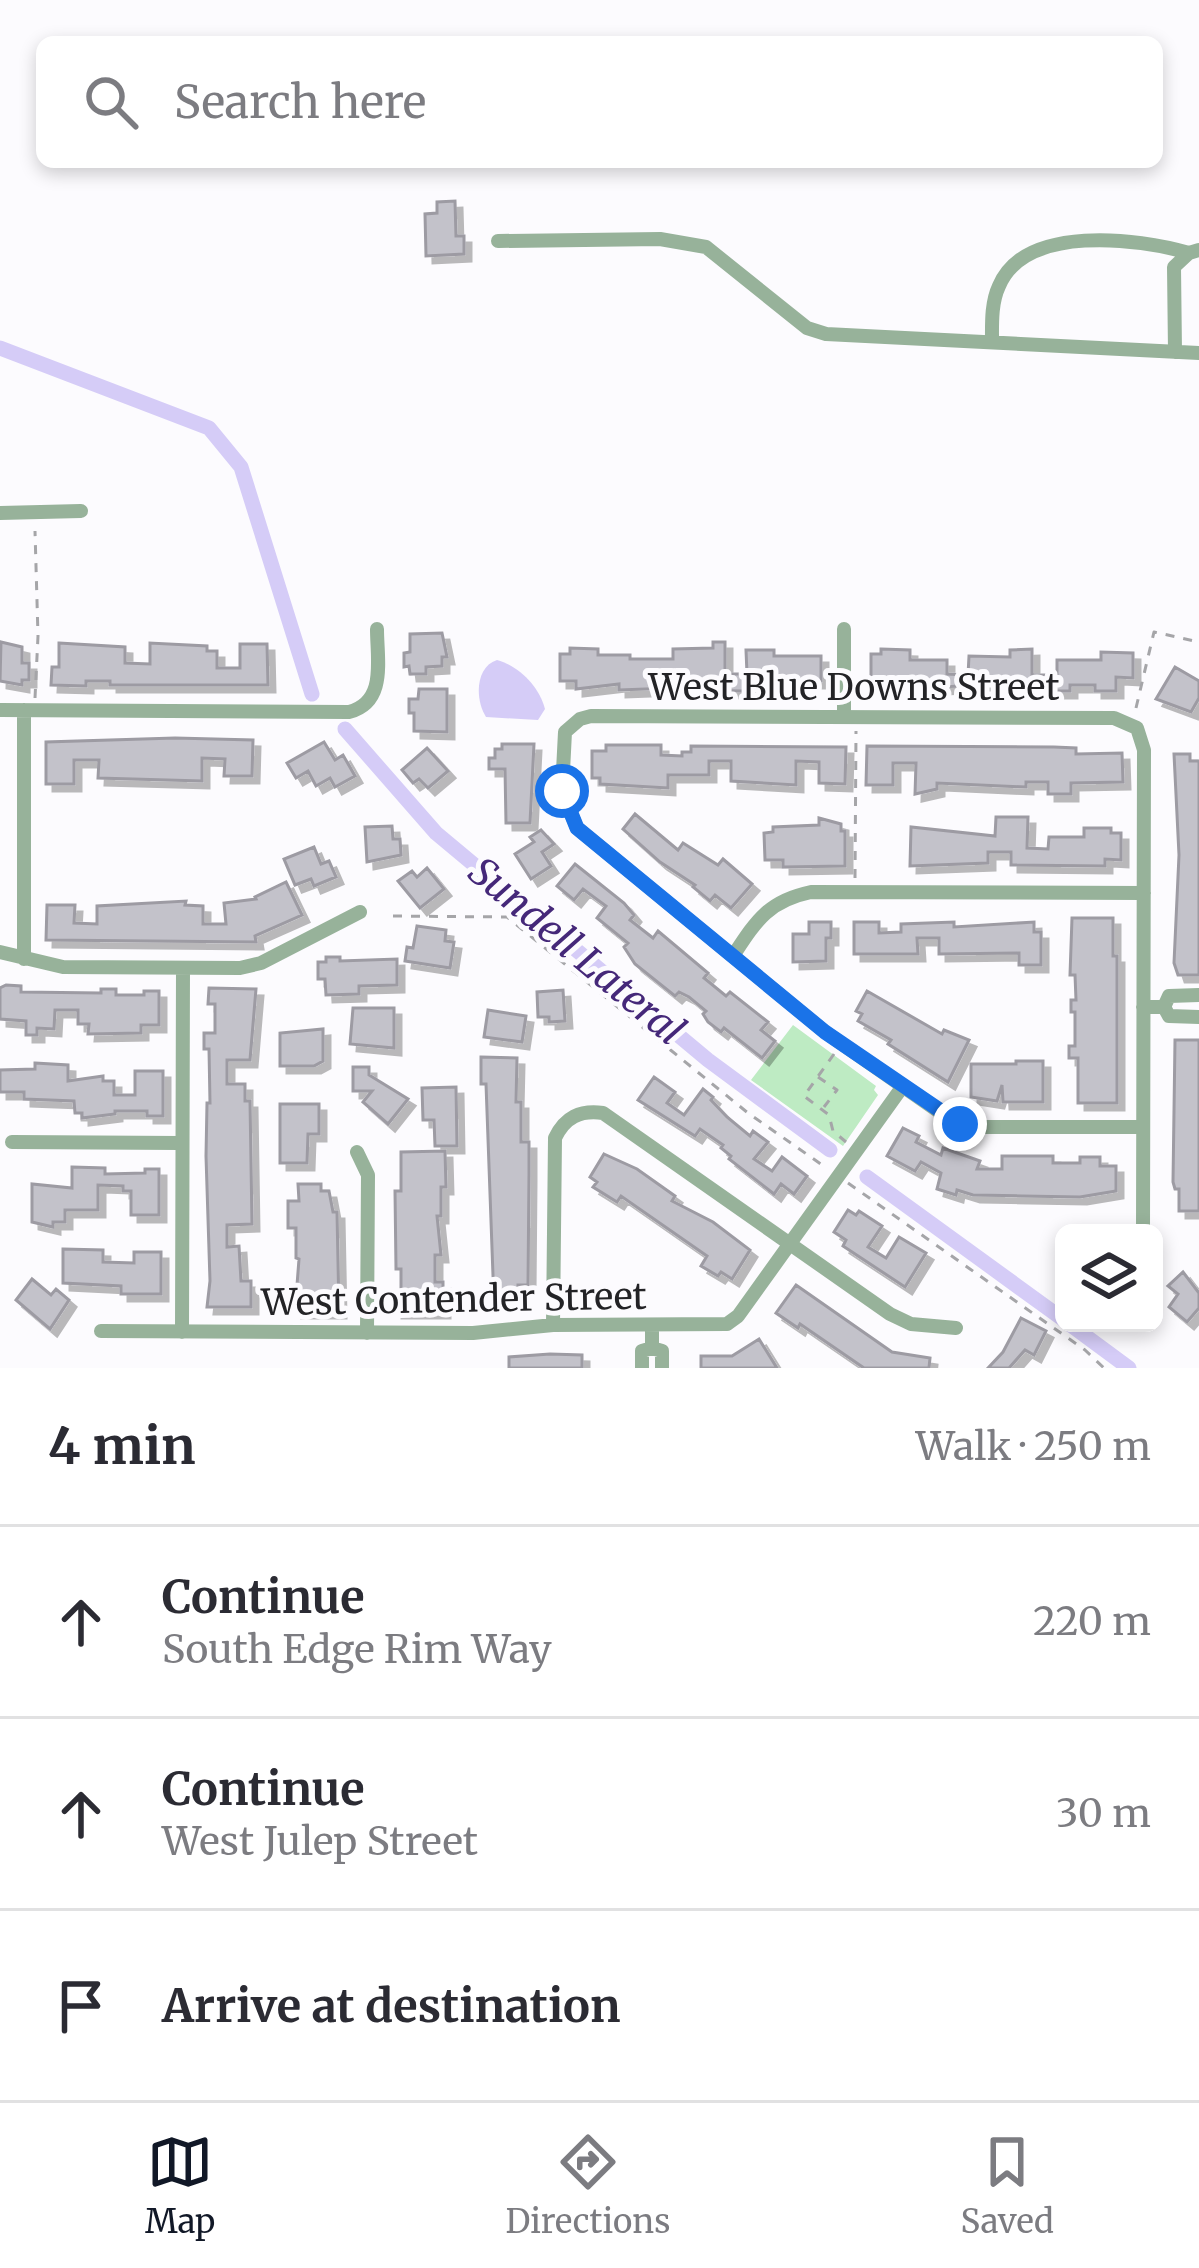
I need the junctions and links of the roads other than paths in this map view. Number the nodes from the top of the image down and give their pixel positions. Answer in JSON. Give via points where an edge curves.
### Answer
{"nodes":[{"id":1,"x":498,"y":241,"type":"dead end"},
{"id":2,"x":1194,"y":251,"type":"edge"},
{"id":3,"x":992,"y":342,"type":"junction"},
{"id":4,"x":1174,"y":352,"type":"junction"},
{"id":5,"x":1199,"y":353,"type":"edge"},
{"id":6,"x":81,"y":511,"type":"dead end"},
{"id":7,"x":0,"y":513,"type":"edge"},
{"id":8,"x":377,"y":628,"type":"dead end"},
{"id":9,"x":844,"y":629,"type":"dead end"},
{"id":10,"x":29,"y":705,"type":"junction"},
{"id":11,"x":0,"y":710,"type":"edge"},
{"id":12,"x":844,"y":717,"type":"junction"},
{"id":13,"x":1144,"y":893,"type":"junction"},
{"id":14,"x":360,"y":912,"type":"dead end"},
{"id":15,"x":0,"y":952,"type":"edge"},
{"id":16,"x":733,"y":956,"type":"junction"},
{"id":17,"x":24,"y":959,"type":"junction"},
{"id":18,"x":183,"y":968,"type":"junction"},
{"id":19,"x":1199,"y":995,"type":"edge"},
{"id":20,"x":1143,"y":1006,"type":"junction"},
{"id":21,"x":1164,"y":1006,"type":"junction"},
{"id":22,"x":1199,"y":1017,"type":"edge"},
{"id":23,"x":904,"y":1086,"type":"junction"},
{"id":24,"x":1143,"y":1127,"type":"junction"},
{"id":25,"x":12,"y":1142,"type":"dead end"},
{"id":26,"x":180,"y":1143,"type":"junction"},
{"id":27,"x":358,"y":1152,"type":"dead end"},
{"id":28,"x":1143,"y":1224,"type":"edge"},
{"id":29,"x":790,"y":1245,"type":"junction"},
{"id":30,"x":553,"y":1325,"type":"junction"},
{"id":31,"x":652,"y":1326,"type":"junction"},
{"id":32,"x":956,"y":1328,"type":"dead end"},
{"id":33,"x":101,"y":1331,"type":"dead end"},
{"id":34,"x":182,"y":1332,"type":"junction"},
{"id":35,"x":367,"y":1333,"type":"junction"},
{"id":36,"x":652,"y":1348,"type":"junction"},
{"id":37,"x":642,"y":1368,"type":"edge"},
{"id":38,"x":662,"y":1368,"type":"edge"}],
"edges":[{"from":1,"to":3,"type":"street","via":[[690,242],[807,328]]},
{"from":2,"to":3,"type":"street","via":[[1104,238],[1054,244],[1011,265],[998,287]]},
{"from":2,"to":4,"type":"street","via":[[1174,267]]},
{"from":3,"to":4,"type":"street"},
{"from":4,"to":5,"type":"street"},
{"from":6,"to":7,"type":"street"},
{"from":8,"to":10,"type":"street","via":[[377,682],[369,704],[349,712]]},
{"from":9,"to":12,"type":"street"},
{"from":10,"to":11,"type":"street"},
{"from":10,"to":17,"type":"street"},
{"from":12,"to":13,"type":"street","name":"West Blue Downs Street","via":[[1114,718],[1137,728],[1144,750]]},
{"from":12,"to":16,"type":"street","name":"West Blue Downs Street","via":[[591,716],[562,740],[562,791],[577,828]]},
{"from":13,"to":16,"type":"street","via":[[811,892],[783,898]]},
{"from":13,"to":20,"type":"street"},
{"from":14,"to":18,"type":"street","via":[[250,967]]},
{"from":15,"to":17,"type":"street"},
{"from":16,"to":23,"type":"street"},
{"from":17,"to":18,"type":"street","via":[[63,968]]},
{"from":18,"to":26,"type":"street"},
{"from":19,"to":21,"type":"street","via":[[1169,996]]},
{"from":20,"to":21,"type":"street"},
{"from":20,"to":24,"type":"street"},
{"from":21,"to":22,"type":"street","via":[[1169,1016]]},
{"from":23,"to":24,"type":"street","via":[[977,1127]]},
{"from":23,"to":29,"type":"street"},
{"from":24,"to":28,"type":"street"},
{"from":25,"to":26,"type":"street"},
{"from":26,"to":34,"type":"street"},
{"from":27,"to":35,"type":"street","via":[[368,1175]]},
{"from":29,"to":30,"type":"street","via":[[603,1113],[577,1114],[555,1138]]},
{"from":29,"to":31,"type":"street","name":"West Contender Street","via":[[727,1324]]},
{"from":29,"to":32,"type":"street","via":[[890,1314]]},
{"from":30,"to":31,"type":"street","name":"West Contender Street"},
{"from":30,"to":35,"type":"street","name":"West Contender Street"},
{"from":31,"to":36,"type":"street"},
{"from":33,"to":34,"type":"street","name":"West Contender Street"},
{"from":34,"to":35,"type":"street","name":"West Contender Street"},
{"from":36,"to":37,"type":"street","via":[[642,1351]]},
{"from":36,"to":38,"type":"street","via":[[662,1351]]}]}
